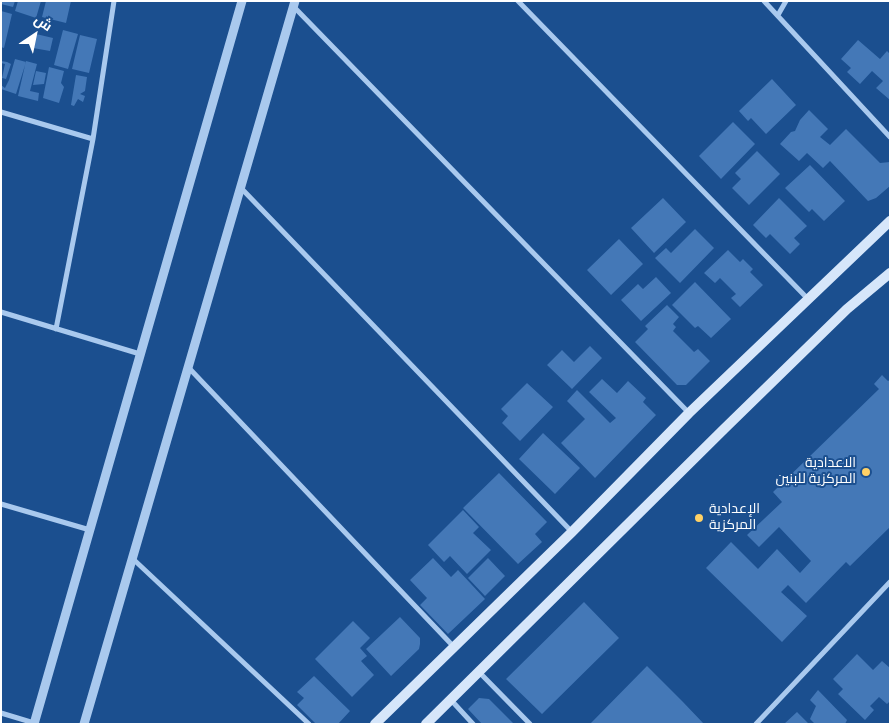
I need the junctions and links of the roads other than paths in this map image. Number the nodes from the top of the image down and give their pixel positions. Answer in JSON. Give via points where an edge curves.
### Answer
{"nodes":[{"id":1,"x":114,"y":1,"type":"edge"},
{"id":2,"x":242,"y":1,"type":"edge"},
{"id":3,"x":518,"y":1,"type":"edge"},
{"id":4,"x":764,"y":1,"type":"edge"},
{"id":5,"x":786,"y":1,"type":"edge"},
{"id":6,"x":294,"y":4,"type":"edge"},
{"id":7,"x":778,"y":15,"type":"junction"},
{"id":8,"x":1,"y":112,"type":"edge"},
{"id":9,"x":890,"y":137,"type":"edge"},
{"id":10,"x":93,"y":139,"type":"junction"},
{"id":11,"x":240,"y":188,"type":"junction"},
{"id":12,"x":890,"y":221,"type":"edge"},
{"id":13,"x":890,"y":273,"type":"edge"},
{"id":14,"x":808,"y":299,"type":"junction"},
{"id":15,"x":1,"y":312,"type":"edge"},
{"id":16,"x":56,"y":329,"type":"junction"},
{"id":17,"x":140,"y":354,"type":"junction"},
{"id":18,"x":188,"y":367,"type":"junction"},
{"id":19,"x":689,"y":413,"type":"junction"},
{"id":20,"x":1,"y":504,"type":"edge"},
{"id":21,"x":90,"y":530,"type":"junction"},
{"id":22,"x":572,"y":532,"type":"junction"},
{"id":23,"x":132,"y":558,"type":"junction"},
{"id":24,"x":890,"y":582,"type":"edge"},
{"id":25,"x":453,"y":646,"type":"junction"},
{"id":26,"x":479,"y":672,"type":"junction"},
{"id":27,"x":450,"y":700,"type":"junction"},
{"id":28,"x":1,"y":712,"type":"edge"},
{"id":29,"x":34,"y":723,"type":"edge"},
{"id":30,"x":84,"y":724,"type":"edge"},
{"id":31,"x":308,"y":724,"type":"edge"},
{"id":32,"x":374,"y":724,"type":"edge"},
{"id":33,"x":426,"y":724,"type":"edge"},
{"id":34,"x":474,"y":724,"type":"edge"},
{"id":35,"x":530,"y":724,"type":"edge"},
{"id":36,"x":756,"y":724,"type":"edge"}],
"edges":[{"from":1,"to":10,"type":"street"},
{"from":2,"to":17,"type":"street"},
{"from":3,"to":14,"type":"street"},
{"from":4,"to":7,"type":"street"},
{"from":5,"to":7,"type":"street"},
{"from":6,"to":11,"type":"street"},
{"from":6,"to":19,"type":"street"},
{"from":7,"to":9,"type":"street"},
{"from":8,"to":10,"type":"street"},
{"from":10,"to":16,"type":"street"},
{"from":11,"to":18,"type":"street"},
{"from":11,"to":22,"type":"street"},
{"from":12,"to":14,"type":"main road"},
{"from":13,"to":26,"type":"main road","via":[[847,308]]},
{"from":14,"to":19,"type":"main road"},
{"from":15,"to":16,"type":"street"},
{"from":16,"to":17,"type":"street"},
{"from":17,"to":21,"type":"street"},
{"from":18,"to":23,"type":"street"},
{"from":18,"to":25,"type":"street"},
{"from":19,"to":22,"type":"main road"},
{"from":20,"to":21,"type":"street"},
{"from":21,"to":29,"type":"street"},
{"from":22,"to":25,"type":"main road"},
{"from":23,"to":30,"type":"street"},
{"from":23,"to":31,"type":"street"},
{"from":24,"to":36,"type":"street"},
{"from":25,"to":32,"type":"main road"},
{"from":26,"to":27,"type":"main road"},
{"from":26,"to":35,"type":"street"},
{"from":27,"to":33,"type":"main road"},
{"from":27,"to":34,"type":"street"},
{"from":28,"to":29,"type":"street"}]}
